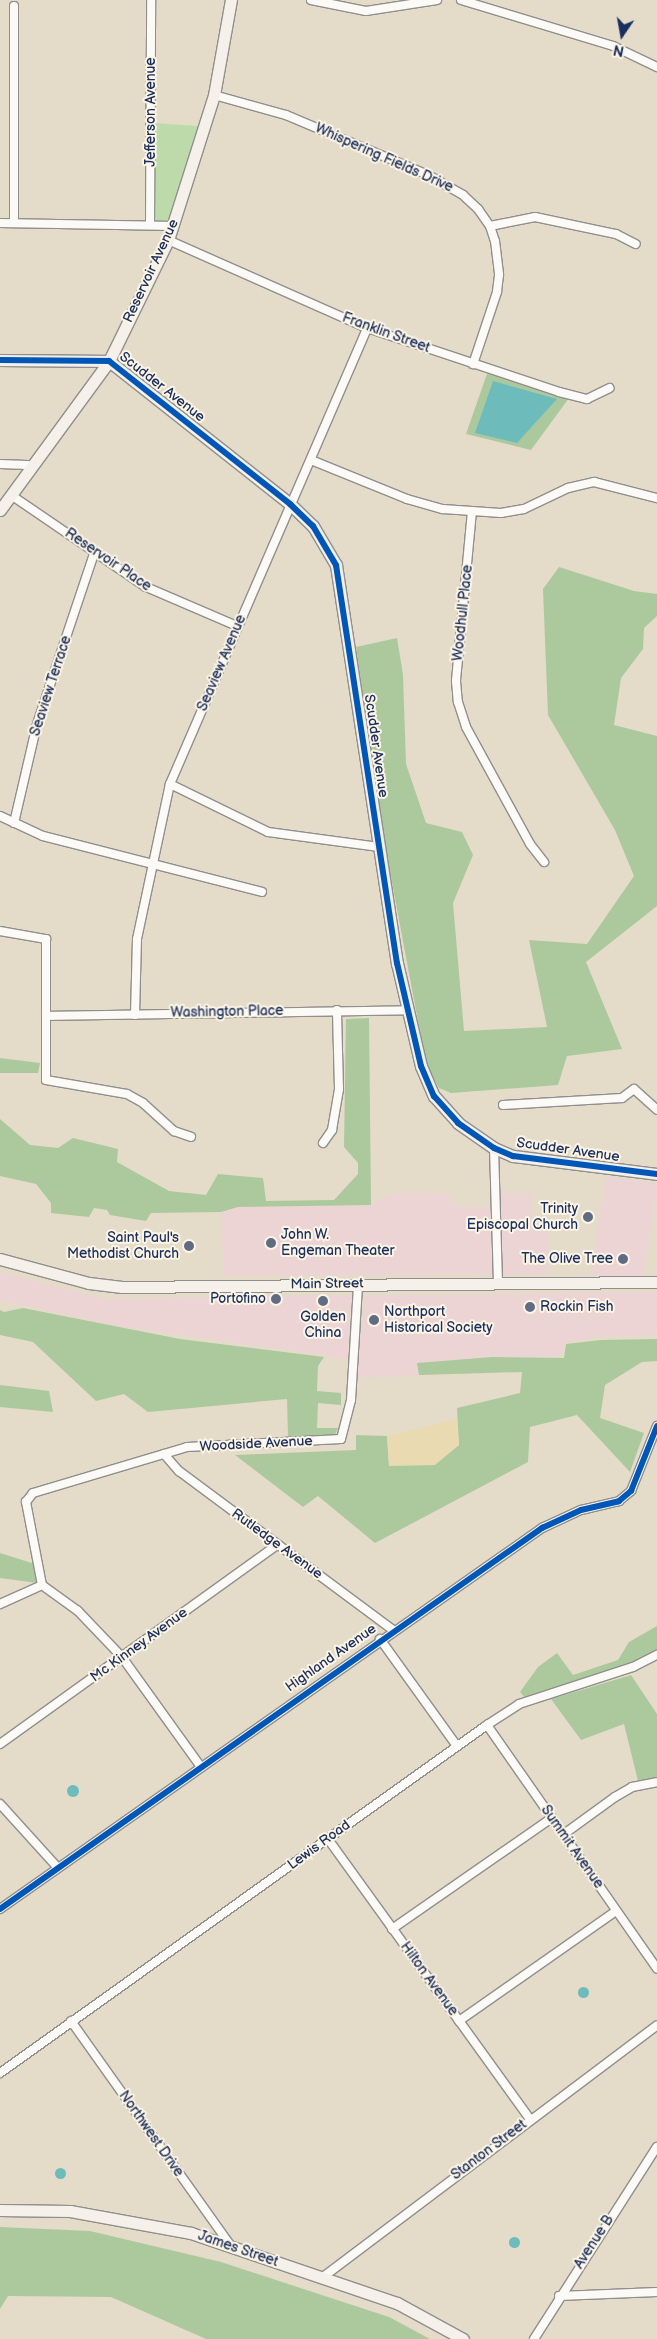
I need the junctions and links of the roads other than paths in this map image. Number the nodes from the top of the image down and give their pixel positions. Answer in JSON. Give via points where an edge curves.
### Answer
{"nodes":[{"id":1,"x":151,"y":0,"type":"edge"},
{"id":2,"x":231,"y":0,"type":"edge"},
{"id":3,"x":311,"y":0,"type":"edge"},
{"id":4,"x":436,"y":0,"type":"edge"},
{"id":5,"x":460,"y":0,"type":"edge"},
{"id":6,"x":14,"y":6,"type":"dead end"},
{"id":7,"x":657,"y":67,"type":"edge"},
{"id":8,"x":214,"y":95,"type":"junction"},
{"id":9,"x":0,"y":223,"type":"edge"},
{"id":10,"x":14,"y":223,"type":"junction"},
{"id":11,"x":150,"y":224,"type":"junction"},
{"id":12,"x":174,"y":226,"type":"junction"},
{"id":13,"x":490,"y":226,"type":"junction"},
{"id":14,"x":168,"y":240,"type":"junction"},
{"id":15,"x":636,"y":244,"type":"dead end"},
{"id":16,"x":367,"y":328,"type":"junction"},
{"id":17,"x":0,"y":360,"type":"edge"},
{"id":18,"x":109,"y":361,"type":"junction"},
{"id":19,"x":473,"y":364,"type":"junction"},
{"id":20,"x":610,"y":388,"type":"dead end"},
{"id":21,"x":311,"y":460,"type":"junction"},
{"id":22,"x":0,"y":464,"type":"edge"},
{"id":23,"x":34,"y":465,"type":"junction"},
{"id":24,"x":12,"y":495,"type":"junction"},
{"id":25,"x":657,"y":498,"type":"edge"},
{"id":26,"x":290,"y":504,"type":"junction"},
{"id":27,"x":0,"y":510,"type":"edge"},
{"id":28,"x":472,"y":512,"type":"junction"},
{"id":29,"x":95,"y":551,"type":"junction"},
{"id":30,"x":237,"y":626,"type":"junction"},
{"id":31,"x":170,"y":784,"type":"junction"},
{"id":32,"x":0,"y":816,"type":"edge"},
{"id":33,"x":14,"y":823,"type":"junction"},
{"id":34,"x":379,"y":847,"type":"junction"},
{"id":35,"x":544,"y":862,"type":"dead end"},
{"id":36,"x":151,"y":864,"type":"junction"},
{"id":37,"x":262,"y":892,"type":"dead end"},
{"id":38,"x":0,"y":931,"type":"edge"},
{"id":39,"x":337,"y":1010,"type":"junction"},
{"id":40,"x":408,"y":1010,"type":"junction"},
{"id":41,"x":135,"y":1015,"type":"junction"},
{"id":42,"x":46,"y":1016,"type":"junction"},
{"id":43,"x":503,"y":1105,"type":"dead end"},
{"id":44,"x":657,"y":1110,"type":"edge"},
{"id":45,"x":191,"y":1137,"type":"dead end"},
{"id":46,"x":323,"y":1143,"type":"dead end"},
{"id":47,"x":494,"y":1148,"type":"junction"},
{"id":48,"x":657,"y":1174,"type":"edge"},
{"id":49,"x":0,"y":1259,"type":"edge"},
{"id":50,"x":657,"y":1282,"type":"edge"},
{"id":51,"x":498,"y":1283,"type":"junction"},
{"id":52,"x":358,"y":1284,"type":"junction"},
{"id":53,"x":657,"y":1426,"type":"edge"},
{"id":54,"x":164,"y":1454,"type":"junction"},
{"id":55,"x":278,"y":1544,"type":"junction"},
{"id":56,"x":42,"y":1585,"type":"junction"},
{"id":57,"x":0,"y":1604,"type":"edge"},
{"id":58,"x":393,"y":1630,"type":"junction"},
{"id":59,"x":380,"y":1639,"type":"junction"},
{"id":60,"x":657,"y":1655,"type":"edge"},
{"id":61,"x":122,"y":1657,"type":"junction"},
{"id":62,"x":487,"y":1725,"type":"junction"},
{"id":63,"x":0,"y":1744,"type":"edge"},
{"id":64,"x":457,"y":1746,"type":"junction"},
{"id":65,"x":201,"y":1767,"type":"junction"},
{"id":66,"x":657,"y":1782,"type":"edge"},
{"id":67,"x":0,"y":1804,"type":"edge"},
{"id":68,"x":552,"y":1818,"type":"junction"},
{"id":69,"x":564,"y":1834,"type":"junction"},
{"id":70,"x":328,"y":1838,"type":"junction"},
{"id":71,"x":58,"y":1868,"type":"junction"},
{"id":72,"x":0,"y":1909,"type":"edge"},
{"id":73,"x":616,"y":1911,"type":"junction"},
{"id":74,"x":392,"y":1929,"type":"junction"},
{"id":75,"x":657,"y":1969,"type":"edge"},
{"id":76,"x":459,"y":2021,"type":"junction"},
{"id":77,"x":72,"y":2022,"type":"junction"},
{"id":78,"x":657,"y":2025,"type":"edge"},
{"id":79,"x":0,"y":2073,"type":"edge"},
{"id":80,"x":530,"y":2119,"type":"junction"},
{"id":81,"x":657,"y":2147,"type":"edge"},
{"id":82,"x":0,"y":2210,"type":"edge"},
{"id":83,"x":231,"y":2246,"type":"junction"},
{"id":84,"x":323,"y":2277,"type":"junction"},
{"id":85,"x":657,"y":2292,"type":"edge"},
{"id":86,"x":559,"y":2296,"type":"junction"},
{"id":87,"x":463,"y":2339,"type":"edge"},
{"id":88,"x":534,"y":2339,"type":"edge"}],
"edges":[{"from":1,"to":11,"type":"street","name":"Jefferson Avenue"},
{"from":2,"to":8,"type":"main road","name":"Reservoir Avenue"},
{"from":3,"to":4,"type":"street","via":[[366,11]]},
{"from":5,"to":7,"type":"street","via":[[614,46]]},
{"from":6,"to":10,"type":"street"},
{"from":8,"to":12,"type":"main road","name":"Reservoir Avenue"},
{"from":8,"to":13,"type":"street","name":"Whispering Fields Drive","via":[[286,115],[428,176],[463,195]]},
{"from":9,"to":10,"type":"street"},
{"from":10,"to":11,"type":"street"},
{"from":11,"to":12,"type":"street"},
{"from":12,"to":14,"type":"main road","name":"Reservoir Avenue"},
{"from":13,"to":15,"type":"street","via":[[535,217],[616,234]]},
{"from":13,"to":19,"type":"street","name":"Whispering Fields Drive","via":[[498,256],[497,292]]},
{"from":14,"to":16,"type":"street","name":"Franklin Street"},
{"from":14,"to":18,"type":"main road","name":"Reservoir Avenue"},
{"from":16,"to":19,"type":"street","name":"Franklin Street"},
{"from":16,"to":21,"type":"street","name":"Seaview Avenue"},
{"from":17,"to":18,"type":"main road","name":"Scudder Avenue"},
{"from":18,"to":23,"type":"main road","name":"Reservoir Avenue"},
{"from":18,"to":26,"type":"main road","name":"Scudder Avenue"},
{"from":19,"to":20,"type":"street","name":"Franklin Street","via":[[588,398]]},
{"from":21,"to":26,"type":"street","name":"Seaview Avenue"},
{"from":21,"to":28,"type":"street","via":[[407,499]]},
{"from":22,"to":23,"type":"street"},
{"from":23,"to":24,"type":"main road","name":"Reservoir Avenue"},
{"from":24,"to":27,"type":"main road","name":"Reservoir Avenue"},
{"from":24,"to":29,"type":"street","name":"Reservoir Place"},
{"from":25,"to":28,"type":"street","via":[[594,482],[568,488],[524,509]]},
{"from":26,"to":30,"type":"street","name":"Seaview Avenue"},
{"from":26,"to":34,"type":"main road","name":"Scudder Avenue","via":[[313,526],[336,565]]},
{"from":28,"to":35,"type":"street","name":"Woodhull Place","via":[[456,680],[458,702],[466,727],[530,844]]},
{"from":29,"to":30,"type":"street","name":"Reservoir Place","via":[[146,587]]},
{"from":29,"to":33,"type":"street","name":"Seaview Terrace","via":[[37,724]]},
{"from":30,"to":31,"type":"street","name":"Seaview Avenue"},
{"from":31,"to":34,"type":"street","via":[[268,832]]},
{"from":31,"to":36,"type":"street","name":"Seaview Avenue"},
{"from":32,"to":33,"type":"street"},
{"from":33,"to":36,"type":"street","via":[[43,836]]},
{"from":34,"to":40,"type":"main road","name":"Scudder Avenue"},
{"from":36,"to":37,"type":"street"},
{"from":36,"to":41,"type":"street","name":"Seaview Avenue","via":[[135,954]]},
{"from":38,"to":42,"type":"street","via":[[46,939]]},
{"from":39,"to":40,"type":"street","name":"Washington Place"},
{"from":39,"to":41,"type":"street","name":"Washington Place"},
{"from":39,"to":46,"type":"street","via":[[339,1089],[332,1130]]},
{"from":40,"to":47,"type":"main road","name":"Scudder Avenue","via":[[421,1066],[440,1104],[458,1123]]},
{"from":41,"to":42,"type":"street","name":"Washington Place"},
{"from":42,"to":45,"type":"street","via":[[46,1080],[127,1094],[143,1103],[174,1131]]},
{"from":43,"to":44,"type":"street","via":[[622,1098],[634,1089]]},
{"from":47,"to":48,"type":"main road","name":"Scudder Avenue","via":[[528,1159]]},
{"from":47,"to":51,"type":"street"},
{"from":49,"to":52,"type":"main road","name":"Main Street","via":[[106,1286]]},
{"from":50,"to":51,"type":"main road","name":"Main Street"},
{"from":51,"to":52,"type":"main road","name":"Main Street"},
{"from":52,"to":54,"type":"street","name":"Woodside Avenue","via":[[351,1400],[341,1439],[187,1447]]},
{"from":53,"to":58,"type":"street","name":"Highland Avenue","via":[[631,1491],[619,1501],[582,1510],[542,1528]]},
{"from":54,"to":55,"type":"street","name":"Rutledge Avenue","via":[[179,1471]]},
{"from":54,"to":56,"type":"street","name":"Woodside Avenue","via":[[33,1493],[26,1502]]},
{"from":55,"to":58,"type":"street","name":"Rutledge Avenue"},
{"from":55,"to":61,"type":"street","name":"Mc Kinney Avenue"},
{"from":56,"to":57,"type":"street"},
{"from":56,"to":61,"type":"street","via":[[78,1611]]},
{"from":58,"to":59,"type":"street","name":"Highland Avenue"},
{"from":59,"to":64,"type":"street"},
{"from":59,"to":65,"type":"street","name":"Highland Avenue"},
{"from":60,"to":62,"type":"street","name":"Lewis Road","via":[[633,1667],[519,1704]]},
{"from":61,"to":63,"type":"street","name":"Mc Kinney Avenue"},
{"from":61,"to":65,"type":"street"},
{"from":62,"to":64,"type":"street","name":"Lewis Road"},
{"from":62,"to":68,"type":"street","name":"Summit Avenue"},
{"from":64,"to":70,"type":"street","name":"Lewis Road"},
{"from":65,"to":71,"type":"street","name":"Highland Avenue"},
{"from":66,"to":69,"type":"street","via":[[632,1787]]},
{"from":67,"to":71,"type":"street"},
{"from":68,"to":69,"type":"street","name":"Summit Avenue"},
{"from":68,"to":74,"type":"street"},
{"from":69,"to":73,"type":"street","name":"Summit Avenue"},
{"from":70,"to":74,"type":"street","name":"Hilton Avenue"},
{"from":70,"to":77,"type":"street","name":"Lewis Road"},
{"from":71,"to":72,"type":"street","name":"Highland Avenue"},
{"from":73,"to":75,"type":"street","name":"Summit Avenue"},
{"from":73,"to":76,"type":"street"},
{"from":74,"to":76,"type":"street","name":"Hilton Avenue"},
{"from":76,"to":80,"type":"street","name":"Hilton Avenue"},
{"from":77,"to":79,"type":"street","name":"Lewis Road"},
{"from":77,"to":83,"type":"street","name":"Northwest Drive"},
{"from":78,"to":80,"type":"street","name":"Stanton Street"},
{"from":80,"to":84,"type":"street","name":"Stanton Street"},
{"from":81,"to":86,"type":"street","name":"Avenue B"},
{"from":82,"to":83,"type":"main road","name":"James Street","via":[[100,2215],[191,2233]]},
{"from":83,"to":84,"type":"main road","name":"James Street"},
{"from":84,"to":87,"type":"main road","name":"James Street","via":[[397,2303]]},
{"from":85,"to":86,"type":"street"},
{"from":86,"to":88,"type":"street","name":"Avenue B"}]}
